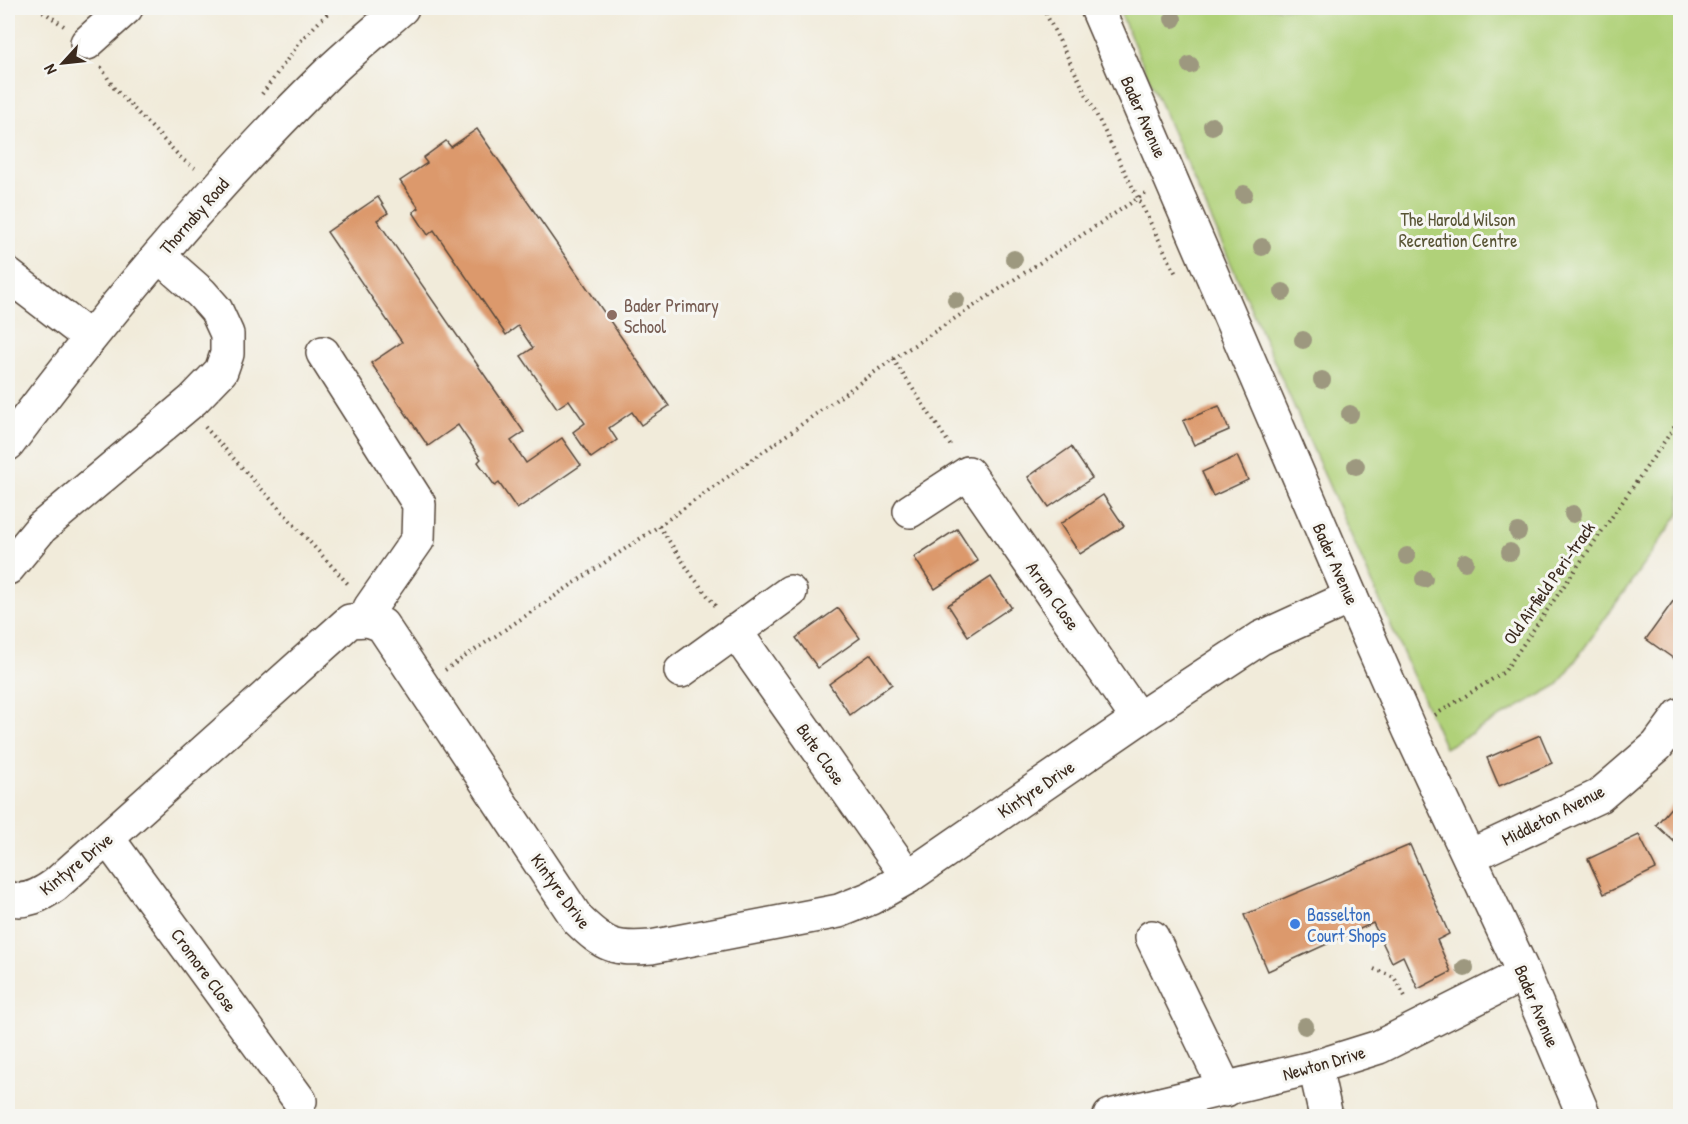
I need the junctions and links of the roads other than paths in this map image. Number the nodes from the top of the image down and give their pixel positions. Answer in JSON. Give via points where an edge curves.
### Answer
{"nodes":[{"id":1,"x":126,"y":8,"type":"edge"},
{"id":2,"x":402,"y":8,"type":"edge"},
{"id":3,"x":1097,"y":8,"type":"edge"},
{"id":4,"x":87,"y":43,"type":"road end"},
{"id":5,"x":159,"y":256,"type":"junction"},
{"id":6,"x":8,"y":274,"type":"edge"},
{"id":7,"x":89,"y":337,"type":"junction"},
{"id":8,"x":323,"y":353,"type":"dead end"},
{"id":9,"x":8,"y":444,"type":"edge"},
{"id":10,"x":910,"y":511,"type":"dead end"},
{"id":11,"x":8,"y":567,"type":"edge"},
{"id":12,"x":790,"y":592,"type":"dead end"},
{"id":13,"x":1351,"y":597,"type":"junction"},
{"id":14,"x":369,"y":614,"type":"junction"},
{"id":15,"x":735,"y":631,"type":"junction"},
{"id":16,"x":681,"y":671,"type":"dead end"},
{"id":17,"x":1680,"y":715,"type":"edge"},
{"id":18,"x":1138,"y":719,"type":"junction"},
{"id":19,"x":108,"y":839,"type":"junction"},
{"id":20,"x":1470,"y":856,"type":"junction"},
{"id":21,"x":908,"y":877,"type":"junction"},
{"id":22,"x":8,"y":898,"type":"edge"},
{"id":23,"x":1152,"y":937,"type":"dead end"},
{"id":24,"x":1524,"y":974,"type":"junction"},
{"id":25,"x":1315,"y":1067,"type":"junction"},
{"id":26,"x":1226,"y":1090,"type":"junction"},
{"id":27,"x":300,"y":1101,"type":"dead end"},
{"id":28,"x":1110,"y":1116,"type":"edge"},
{"id":29,"x":1326,"y":1116,"type":"edge"},
{"id":30,"x":1584,"y":1116,"type":"edge"}],
"edges":[{"from":1,"to":4,"type":"street"},
{"from":2,"to":5,"type":"street","name":"Thornaby Road","via":[[327,73],[219,185]]},
{"from":3,"to":13,"type":"street","name":"Bader Avenue"},
{"from":5,"to":7,"type":"street","name":"Thornaby Road"},
{"from":5,"to":11,"type":"street","via":[[216,310],[227,334],[227,354],[220,371],[186,406],[41,528]]},
{"from":6,"to":7,"type":"street"},
{"from":7,"to":9,"type":"street","name":"Thornaby Road"},
{"from":8,"to":14,"type":"street","via":[[419,504],[418,539]]},
{"from":10,"to":18,"type":"street","name":"Arran Close","via":[[968,472]]},
{"from":12,"to":15,"type":"street"},
{"from":13,"to":18,"type":"street","name":"Kintyre Drive","via":[[1261,638]]},
{"from":13,"to":20,"type":"street","name":"Bader Avenue"},
{"from":14,"to":19,"type":"street","name":"Kintyre Drive","via":[[350,621]]},
{"from":14,"to":21,"type":"street","name":"Kintyre Drive","via":[[382,625],[423,684],[578,920],[612,946],[651,947],[839,911]]},
{"from":15,"to":16,"type":"street"},
{"from":15,"to":21,"type":"street","name":"Bute Close"},
{"from":17,"to":20,"type":"street","name":"Middleton Avenue","via":[[1657,746],[1599,796]]},
{"from":18,"to":21,"type":"street","name":"Kintyre Drive"},
{"from":19,"to":22,"type":"street","name":"Kintyre Drive","via":[[38,897]]},
{"from":19,"to":27,"type":"street","name":"Cromore Close"},
{"from":20,"to":24,"type":"street","name":"Bader Avenue"},
{"from":23,"to":26,"type":"street"},
{"from":24,"to":25,"type":"street","name":"Newton Drive","via":[[1379,1047]]},
{"from":24,"to":30,"type":"street","name":"Bader Avenue"},
{"from":25,"to":26,"type":"street","name":"Newton Drive"},
{"from":25,"to":29,"type":"street"},
{"from":26,"to":28,"type":"street","name":"Newton Drive"}]}
